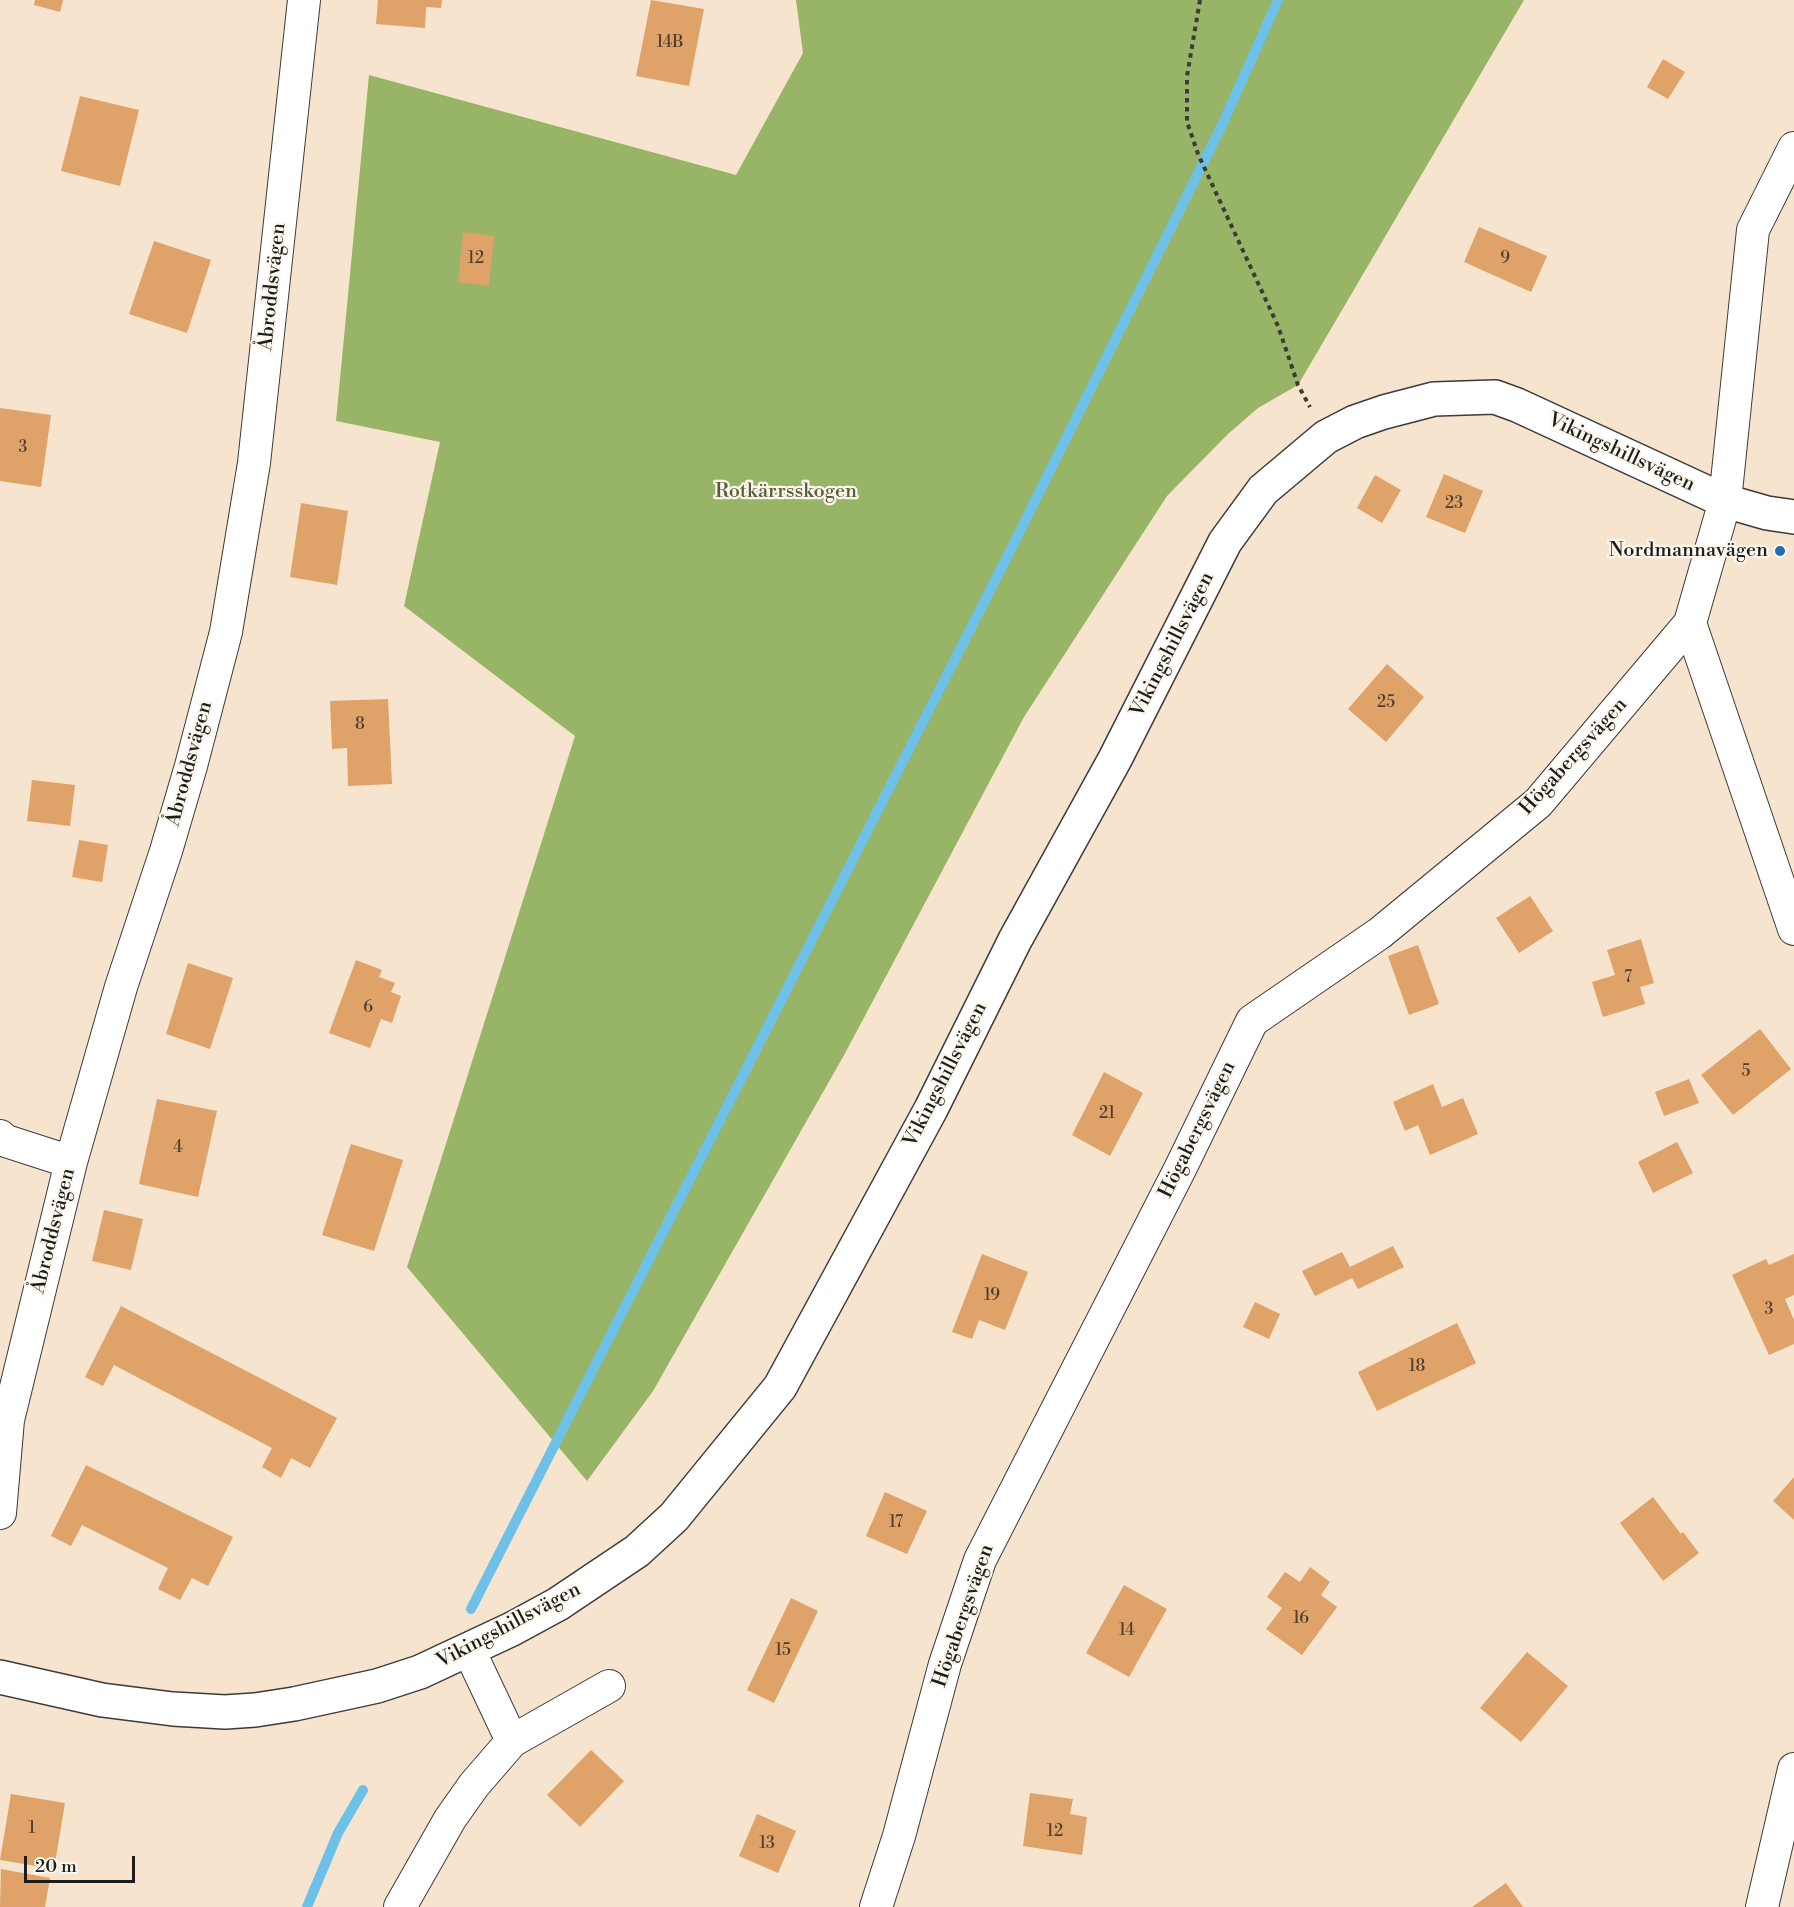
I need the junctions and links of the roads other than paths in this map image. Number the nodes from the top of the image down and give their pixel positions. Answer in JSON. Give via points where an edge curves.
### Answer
{"nodes":[{"id":1,"x":304,"y":0,"type":"edge"},
{"id":2,"x":1794,"y":148,"type":"edge"},
{"id":3,"x":1725,"y":501,"type":"junction"},
{"id":4,"x":1794,"y":517,"type":"edge"},
{"id":5,"x":1690,"y":623,"type":"junction"},
{"id":6,"x":1794,"y":929,"type":"edge"},
{"id":7,"x":0,"y":1136,"type":"edge"},
{"id":8,"x":71,"y":1162,"type":"junction"},
{"id":9,"x":0,"y":1513,"type":"edge"},
{"id":10,"x":469,"y":1650,"type":"junction"},
{"id":11,"x":0,"y":1677,"type":"edge"},
{"id":12,"x":609,"y":1686,"type":"dead end"},
{"id":13,"x":512,"y":1742,"type":"junction"},
{"id":14,"x":1794,"y":1769,"type":"edge"},
{"id":15,"x":400,"y":1907,"type":"edge"},
{"id":16,"x":876,"y":1907,"type":"edge"},
{"id":17,"x":1762,"y":1907,"type":"edge"}],
"edges":[{"from":1,"to":8,"type":"street","name":"Åbroddsvägen","via":[[254,462],[226,632],[170,841],[121,987]]},
{"from":2,"to":3,"type":"street","via":[[1754,230]]},
{"from":3,"to":4,"type":"street","name":"Vikingshillsvägen"},
{"from":3,"to":5,"type":"street","name":"Högabergsvägen"},
{"from":3,"to":10,"type":"street","name":"Vikingshillsvägen","via":[[1495,397],[1434,399],[1355,422],[1326,437],[1263,490],[1225,543],[1115,759],[1015,940],[931,1109],[780,1387],[674,1517],[637,1551],[558,1604]]},
{"from":5,"to":6,"type":"street"},
{"from":5,"to":16,"type":"street","name":"Högabergsvägen","via":[[1538,803],[1380,933],[1252,1021],[980,1560],[945,1664]]},
{"from":7,"to":8,"type":"street"},
{"from":8,"to":9,"type":"street","name":"Åbroddsvägen","via":[[8,1420]]},
{"from":10,"to":11,"type":"street","name":"Vikingshillsvägen","via":[[377,1686],[255,1710],[225,1712],[102,1700]]},
{"from":10,"to":13,"type":"street"},
{"from":12,"to":13,"type":"street"},
{"from":13,"to":15,"type":"street","via":[[450,1819]]},
{"from":14,"to":17,"type":"street"}]}
